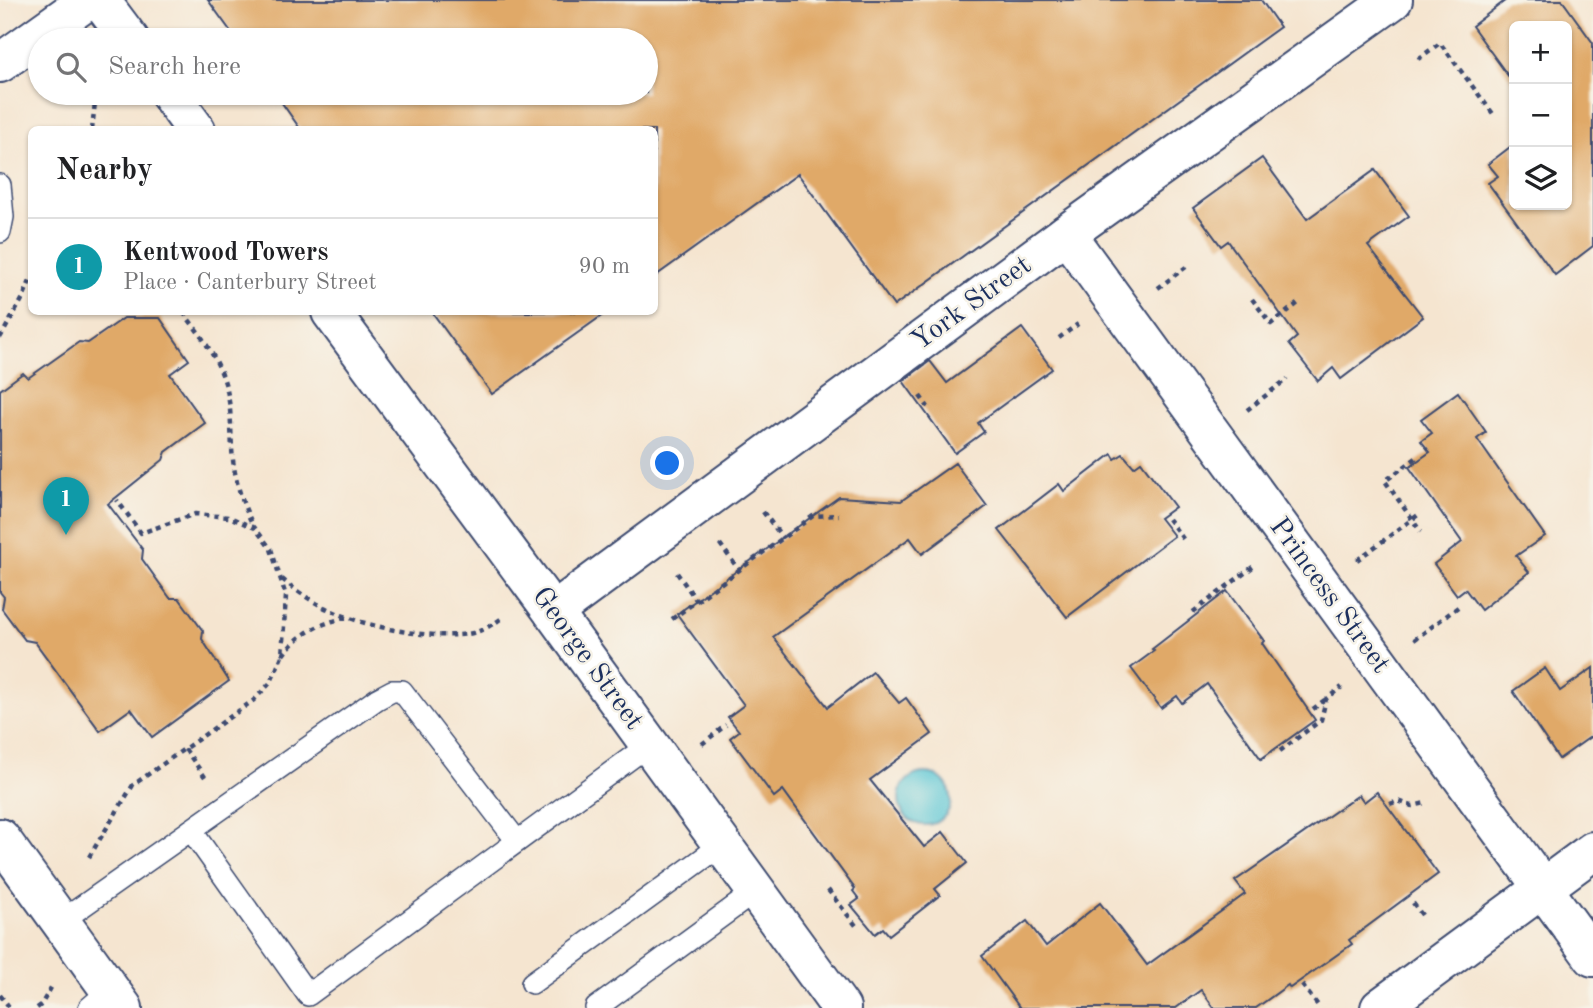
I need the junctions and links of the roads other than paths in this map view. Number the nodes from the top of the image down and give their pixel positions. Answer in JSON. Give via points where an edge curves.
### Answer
{"nodes":[{"id":1,"x":88,"y":0,"type":"edge"},
{"id":2,"x":100,"y":0,"type":"edge"},
{"id":3,"x":1393,"y":0,"type":"edge"},
{"id":4,"x":49,"y":28,"type":"edge"},
{"id":5,"x":121,"y":28,"type":"edge"},
{"id":6,"x":28,"y":43,"type":"edge"},
{"id":7,"x":0,"y":63,"type":"edge"},
{"id":8,"x":178,"y":105,"type":"edge"},
{"id":9,"x":193,"y":126,"type":"edge"},
{"id":10,"x":0,"y":186,"type":"edge"},
{"id":11,"x":0,"y":232,"type":"edge"},
{"id":12,"x":1066,"y":234,"type":"junction"},
{"id":13,"x":333,"y":315,"type":"edge"},
{"id":14,"x":553,"y":612,"type":"junction"},
{"id":15,"x":650,"y":744,"type":"junction"},
{"id":16,"x":191,"y":830,"type":"junction"},
{"id":17,"x":0,"y":838,"type":"edge"},
{"id":18,"x":517,"y":841,"type":"junction"},
{"id":19,"x":723,"y":845,"type":"junction"},
{"id":20,"x":1593,"y":851,"type":"edge"},
{"id":21,"x":1542,"y":888,"type":"junction"},
{"id":22,"x":756,"y":891,"type":"junction"},
{"id":23,"x":60,"y":922,"type":"junction"},
{"id":24,"x":1593,"y":957,"type":"edge"},
{"id":25,"x":532,"y":984,"type":"dead end"},
{"id":26,"x":108,"y":1002,"type":"edge"},
{"id":27,"x":596,"y":1008,"type":"edge"},
{"id":28,"x":841,"y":1008,"type":"edge"},
{"id":29,"x":1380,"y":1008,"type":"edge"}],
"edges":[{"from":1,"to":4,"type":"street"},
{"from":2,"to":5,"type":"street"},
{"from":3,"to":12,"type":"street","name":"York Street"},
{"from":6,"to":7,"type":"street"},
{"from":8,"to":9,"type":"street"},
{"from":10,"to":11,"type":"lane"},
{"from":12,"to":14,"type":"street","name":"York Street"},
{"from":12,"to":21,"type":"street","name":"Princess Street"},
{"from":13,"to":14,"type":"street","name":"George Street"},
{"from":14,"to":15,"type":"street","name":"George Street"},
{"from":15,"to":18,"type":"lane"},
{"from":15,"to":19,"type":"street","name":"George Street"},
{"from":16,"to":18,"type":"lane","via":[[377,699],[402,691]]},
{"from":16,"to":18,"type":"lane","via":[[308,995]]},
{"from":16,"to":23,"type":"lane"},
{"from":17,"to":23,"type":"street"},
{"from":19,"to":22,"type":"street","name":"George Street"},
{"from":19,"to":25,"type":"lane"},
{"from":20,"to":21,"type":"street"},
{"from":21,"to":24,"type":"street","name":"Princess Street"},
{"from":21,"to":29,"type":"street"},
{"from":22,"to":27,"type":"lane"},
{"from":22,"to":28,"type":"street","name":"George Street"},
{"from":23,"to":26,"type":"street"}]}
